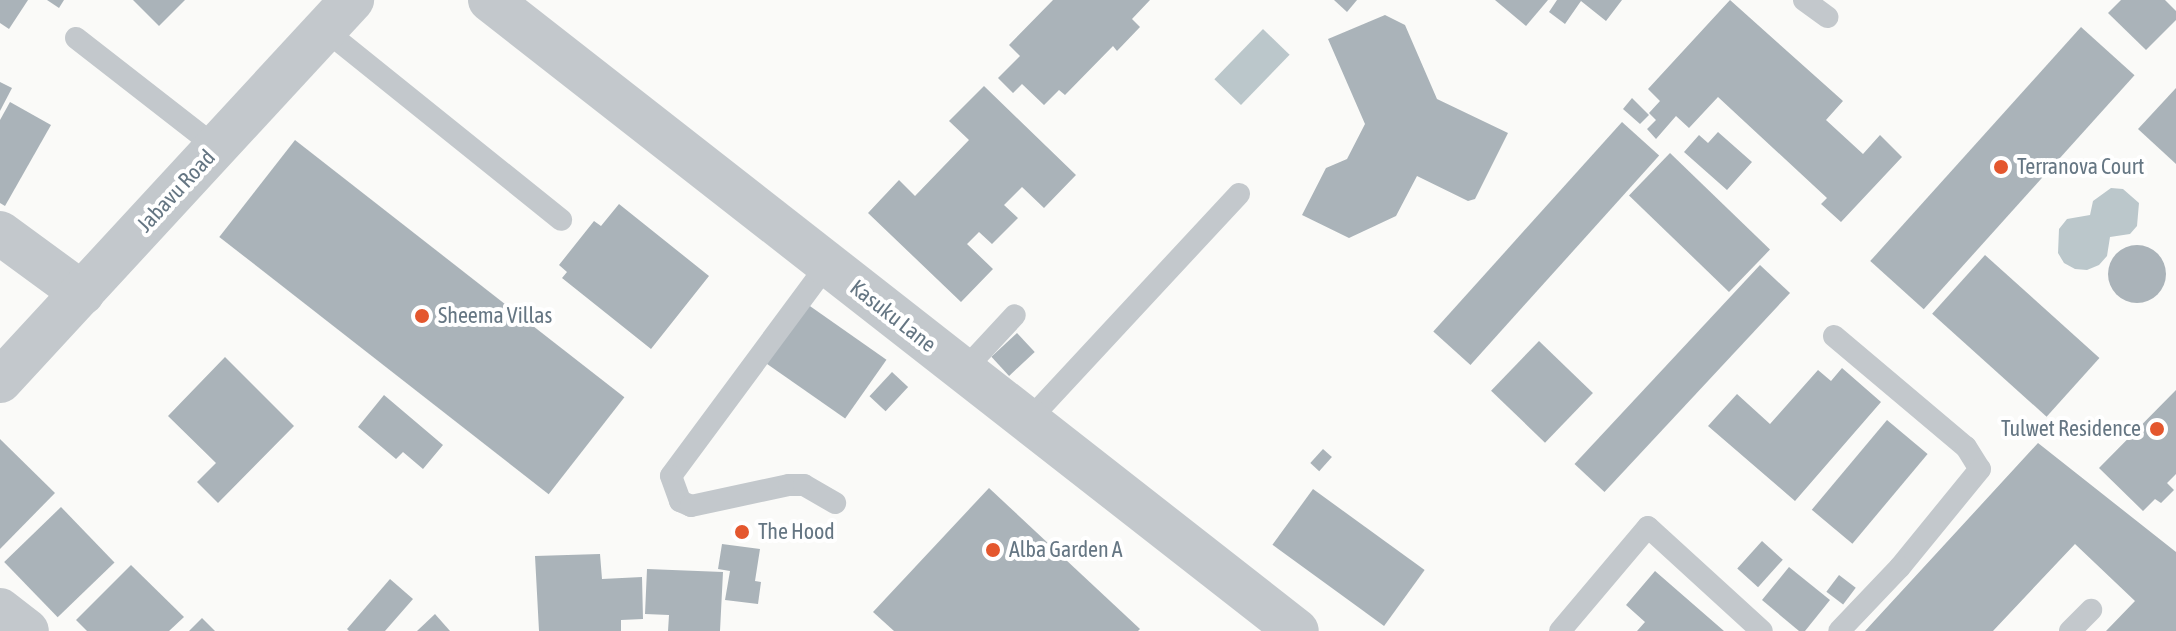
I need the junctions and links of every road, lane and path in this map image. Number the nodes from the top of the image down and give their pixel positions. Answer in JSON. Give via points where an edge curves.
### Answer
{"nodes":[{"id":1,"x":490,"y":0,"type":"edge"},
{"id":2,"x":1804,"y":0,"type":"edge"},
{"id":3,"x":339,"y":15,"type":"edge"},
{"id":4,"x":1827,"y":17,"type":"dead end"},
{"id":5,"x":76,"y":38,"type":"dead end"},
{"id":6,"x":216,"y":147,"type":"junction"},
{"id":7,"x":1239,"y":194,"type":"dead end"},
{"id":8,"x":561,"y":220,"type":"dead end"},
{"id":9,"x":0,"y":233,"type":"edge"},
{"id":10,"x":827,"y":265,"type":"junction"},
{"id":11,"x":82,"y":293,"type":"junction"},
{"id":12,"x":1015,"y":315,"type":"dead end"},
{"id":13,"x":1834,"y":336,"type":"dead end"},
{"id":14,"x":963,"y":371,"type":"junction"},
{"id":15,"x":0,"y":381,"type":"edge"},
{"id":16,"x":1028,"y":421,"type":"junction"},
{"id":17,"x":835,"y":503,"type":"dead end"},
{"id":18,"x":0,"y":610,"type":"edge"},
{"id":19,"x":2091,"y":610,"type":"dead end"},
{"id":20,"x":27,"y":631,"type":"edge"},
{"id":21,"x":1297,"y":631,"type":"edge"},
{"id":22,"x":1560,"y":631,"type":"edge"},
{"id":23,"x":1762,"y":631,"type":"edge"},
{"id":24,"x":1839,"y":631,"type":"edge"},
{"id":25,"x":2070,"y":631,"type":"edge"}],
"edges":[{"from":1,"to":10,"type":"street","name":"Kasuku Lane"},
{"from":2,"to":4,"type":"lane"},
{"from":3,"to":6,"type":"street","name":"Jabavu Road"},
{"from":3,"to":8,"type":"lane"},
{"from":5,"to":6,"type":"lane"},
{"from":6,"to":11,"type":"street","name":"Jabavu Road"},
{"from":7,"to":16,"type":"lane"},
{"from":9,"to":11,"type":"street"},
{"from":10,"to":14,"type":"street","name":"Kasuku Lane"},
{"from":10,"to":17,"type":"lane","via":[[671,476],[680,501],[691,506],[789,485],[804,485]]},
{"from":11,"to":15,"type":"street","name":"Jabavu Road"},
{"from":12,"to":14,"type":"lane"},
{"from":13,"to":24,"type":"lane","via":[[1966,447],[1980,469]]},
{"from":14,"to":16,"type":"street","name":"Kasuku Lane"},
{"from":16,"to":21,"type":"street","name":"Kasuku Lane"},
{"from":18,"to":20,"type":"street"},
{"from":19,"to":25,"type":"lane"},
{"from":22,"to":23,"type":"lane","via":[[1648,527]]}]}
